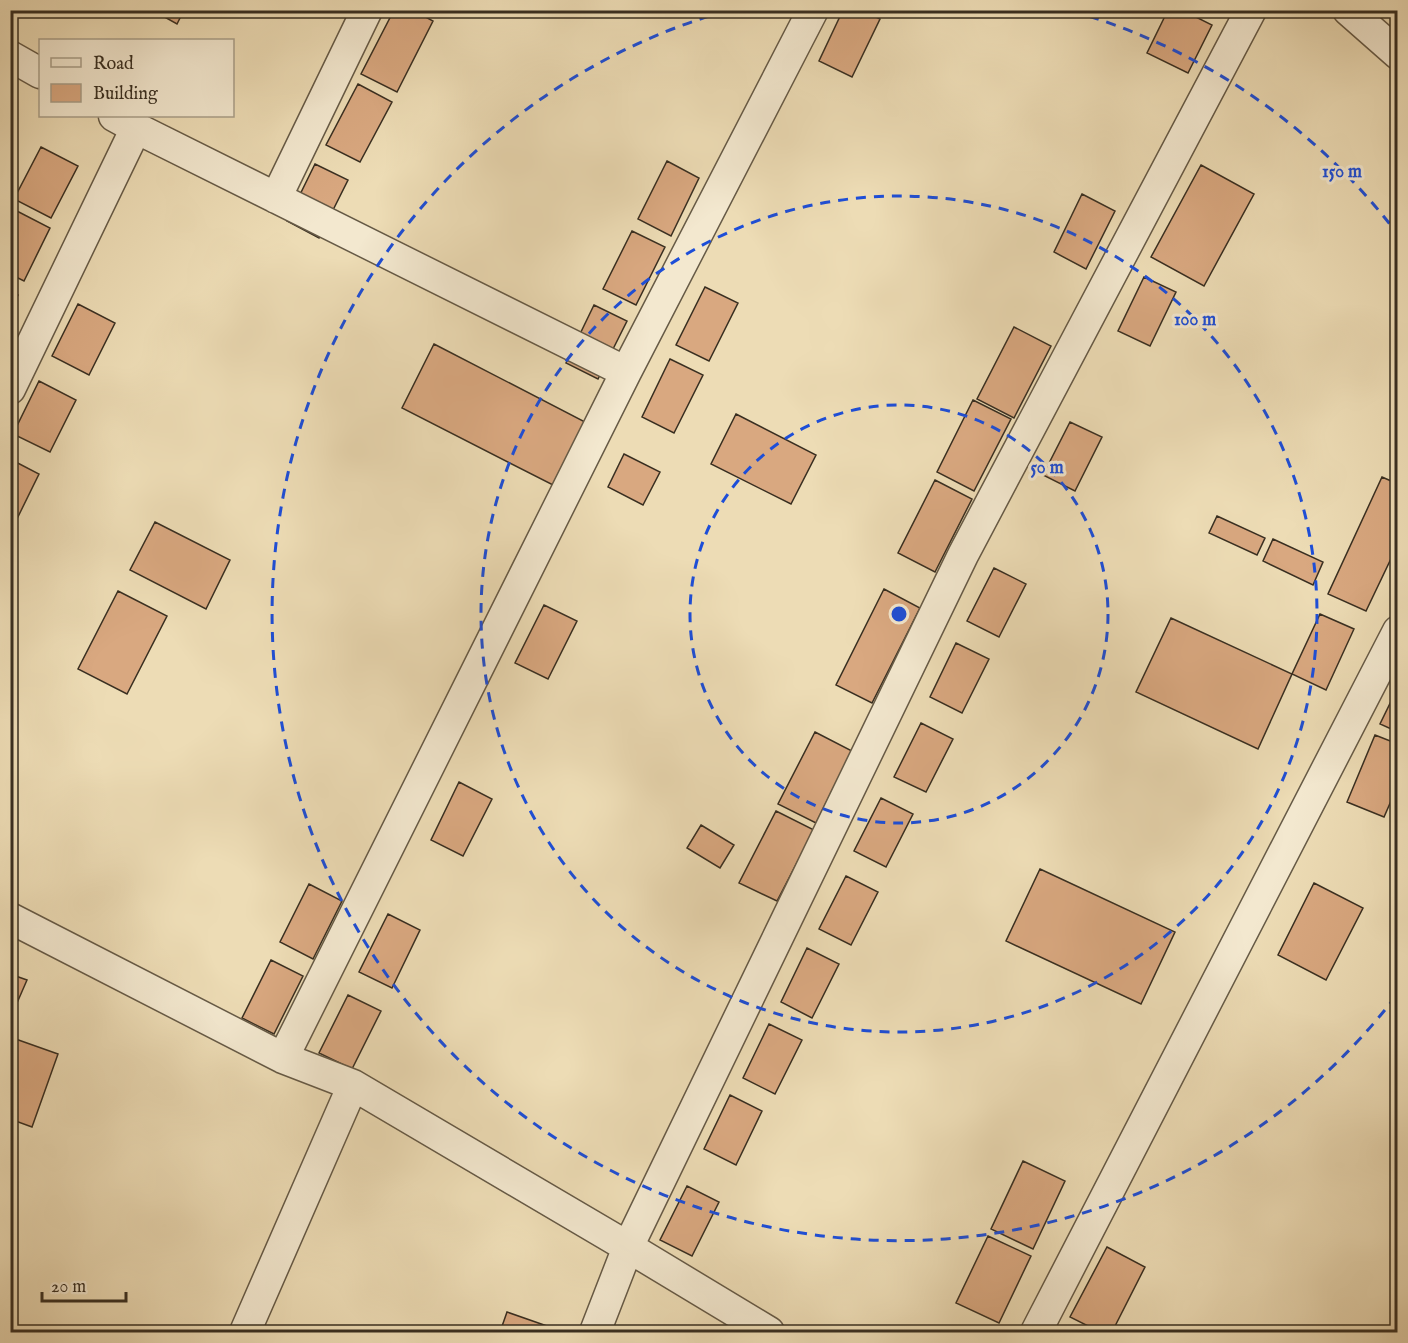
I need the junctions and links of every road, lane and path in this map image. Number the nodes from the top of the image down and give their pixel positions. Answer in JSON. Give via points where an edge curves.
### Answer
{"nodes":[{"id":1,"x":367,"y":10,"type":"edge"},
{"id":2,"x":813,"y":10,"type":"edge"},
{"id":3,"x":1251,"y":10,"type":"edge"},
{"id":4,"x":1348,"y":10,"type":"edge"},
{"id":5,"x":1398,"y":54,"type":"edge"},
{"id":6,"x":10,"y":56,"type":"edge"},
{"id":7,"x":39,"y":72,"type":"edge"},
{"id":8,"x":125,"y":122,"type":"edge"},
{"id":9,"x":276,"y":198,"type":"junction"},
{"id":10,"x":626,"y":372,"type":"junction"},
{"id":11,"x":10,"y":389,"type":"edge"},
{"id":12,"x":1398,"y":631,"type":"edge"},
{"id":13,"x":10,"y":918,"type":"edge"},
{"id":14,"x":283,"y":1058,"type":"junction"},
{"id":15,"x":353,"y":1085,"type":"junction"},
{"id":16,"x":628,"y":1247,"type":"junction"},
{"id":17,"x":245,"y":1332,"type":"edge"},
{"id":18,"x":595,"y":1332,"type":"edge"},
{"id":19,"x":769,"y":1332,"type":"edge"},
{"id":20,"x":1035,"y":1332,"type":"edge"}],
"edges":[{"from":1,"to":9,"type":"street"},
{"from":2,"to":10,"type":"street"},
{"from":3,"to":16,"type":"street","via":[[963,555]]},
{"from":4,"to":5,"type":"street"},
{"from":6,"to":7,"type":"street"},
{"from":8,"to":9,"type":"street"},
{"from":8,"to":11,"type":"street"},
{"from":9,"to":10,"type":"street"},
{"from":10,"to":14,"type":"street"},
{"from":12,"to":20,"type":"street"},
{"from":13,"to":14,"type":"street"},
{"from":14,"to":15,"type":"street"},
{"from":15,"to":16,"type":"street"},
{"from":15,"to":17,"type":"street"},
{"from":16,"to":18,"type":"street"},
{"from":16,"to":19,"type":"street"}]}
